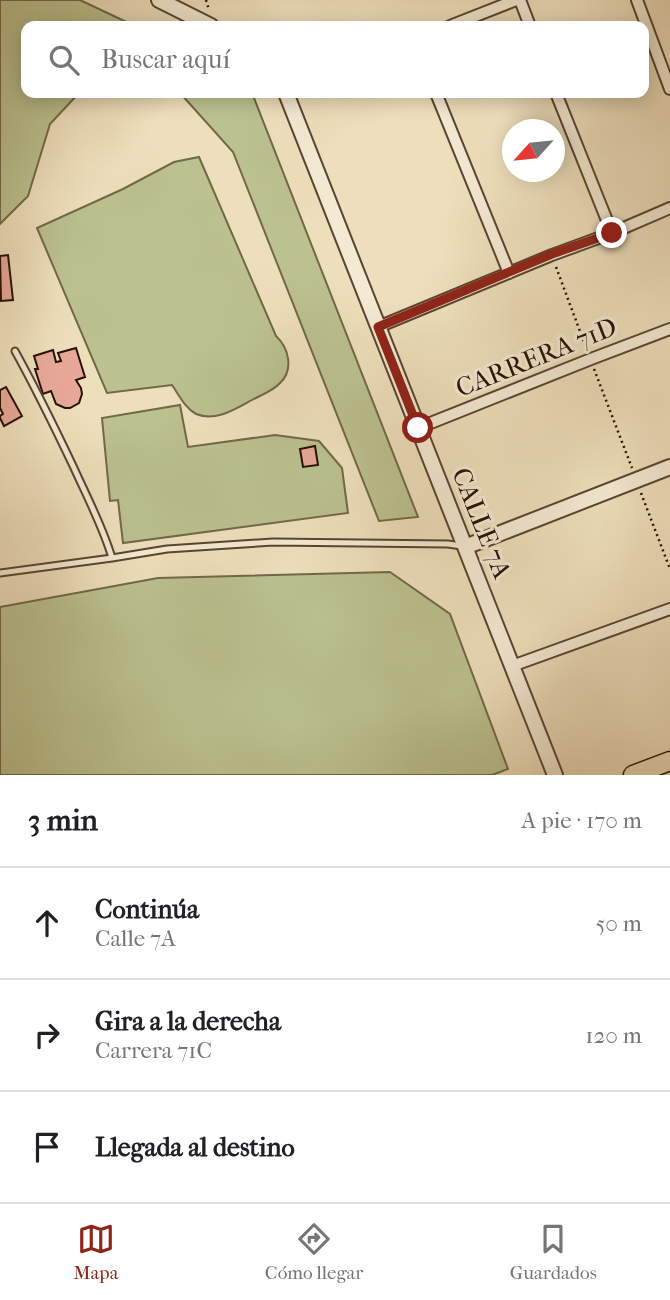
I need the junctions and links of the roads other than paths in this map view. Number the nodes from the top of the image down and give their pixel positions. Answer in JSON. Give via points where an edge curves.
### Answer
{"nodes":[{"id":1,"x":159,"y":0,"type":"edge"},
{"id":2,"x":518,"y":0,"type":"edge"},
{"id":3,"x":637,"y":0,"type":"edge"},
{"id":4,"x":201,"y":21,"type":"edge"},
{"id":5,"x":463,"y":21,"type":"edge"},
{"id":6,"x":528,"y":21,"type":"edge"},
{"id":7,"x":645,"y":21,"type":"edge"},
{"id":8,"x":649,"y":32,"type":"edge"},
{"id":9,"x":670,"y":89,"type":"edge"},
{"id":10,"x":288,"y":98,"type":"edge"},
{"id":11,"x":438,"y":98,"type":"edge"},
{"id":12,"x":558,"y":98,"type":"edge"},
{"id":13,"x":670,"y":208,"type":"edge"},
{"id":14,"x":612,"y":233,"type":"junction"},
{"id":15,"x":509,"y":273,"type":"junction"},
{"id":16,"x":378,"y":327,"type":"junction"},
{"id":17,"x":670,"y":329,"type":"edge"},
{"id":18,"x":15,"y":351,"type":"dead end"},
{"id":19,"x":418,"y":428,"type":"junction"},
{"id":20,"x":670,"y":467,"type":"edge"},
{"id":21,"x":465,"y":547,"type":"junction"},
{"id":22,"x":112,"y":558,"type":"junction"},
{"id":23,"x":0,"y":573,"type":"edge"},
{"id":24,"x":670,"y":609,"type":"edge"},
{"id":25,"x":512,"y":666,"type":"junction"},
{"id":26,"x":670,"y":761,"type":"edge"},
{"id":27,"x":555,"y":775,"type":"edge"},
{"id":28,"x":634,"y":775,"type":"edge"}],
"edges":[{"from":1,"to":4,"type":"street"},
{"from":2,"to":5,"type":"street"},
{"from":2,"to":6,"type":"street"},
{"from":3,"to":7,"type":"street"},
{"from":8,"to":9,"type":"street"},
{"from":10,"to":16,"type":"street","name":"CALLE 7A"},
{"from":11,"to":15,"type":"street"},
{"from":12,"to":14,"type":"street"},
{"from":13,"to":14,"type":"street"},
{"from":14,"to":15,"type":"street"},
{"from":15,"to":16,"type":"street"},
{"from":16,"to":19,"type":"street","name":"CALLE 7A"},
{"from":17,"to":19,"type":"street","name":"CARRERA 71D"},
{"from":18,"to":22,"type":"lane"},
{"from":19,"to":21,"type":"street","name":"CALLE 7A"},
{"from":20,"to":21,"type":"street"},
{"from":21,"to":22,"type":"lane","via":[[273,542],[167,549]]},
{"from":21,"to":25,"type":"street","name":"CALLE 7A"},
{"from":22,"to":23,"type":"lane"},
{"from":24,"to":25,"type":"street"},
{"from":25,"to":27,"type":"street","name":"CALLE 7A"},
{"from":26,"to":28,"type":"highway"}]}
